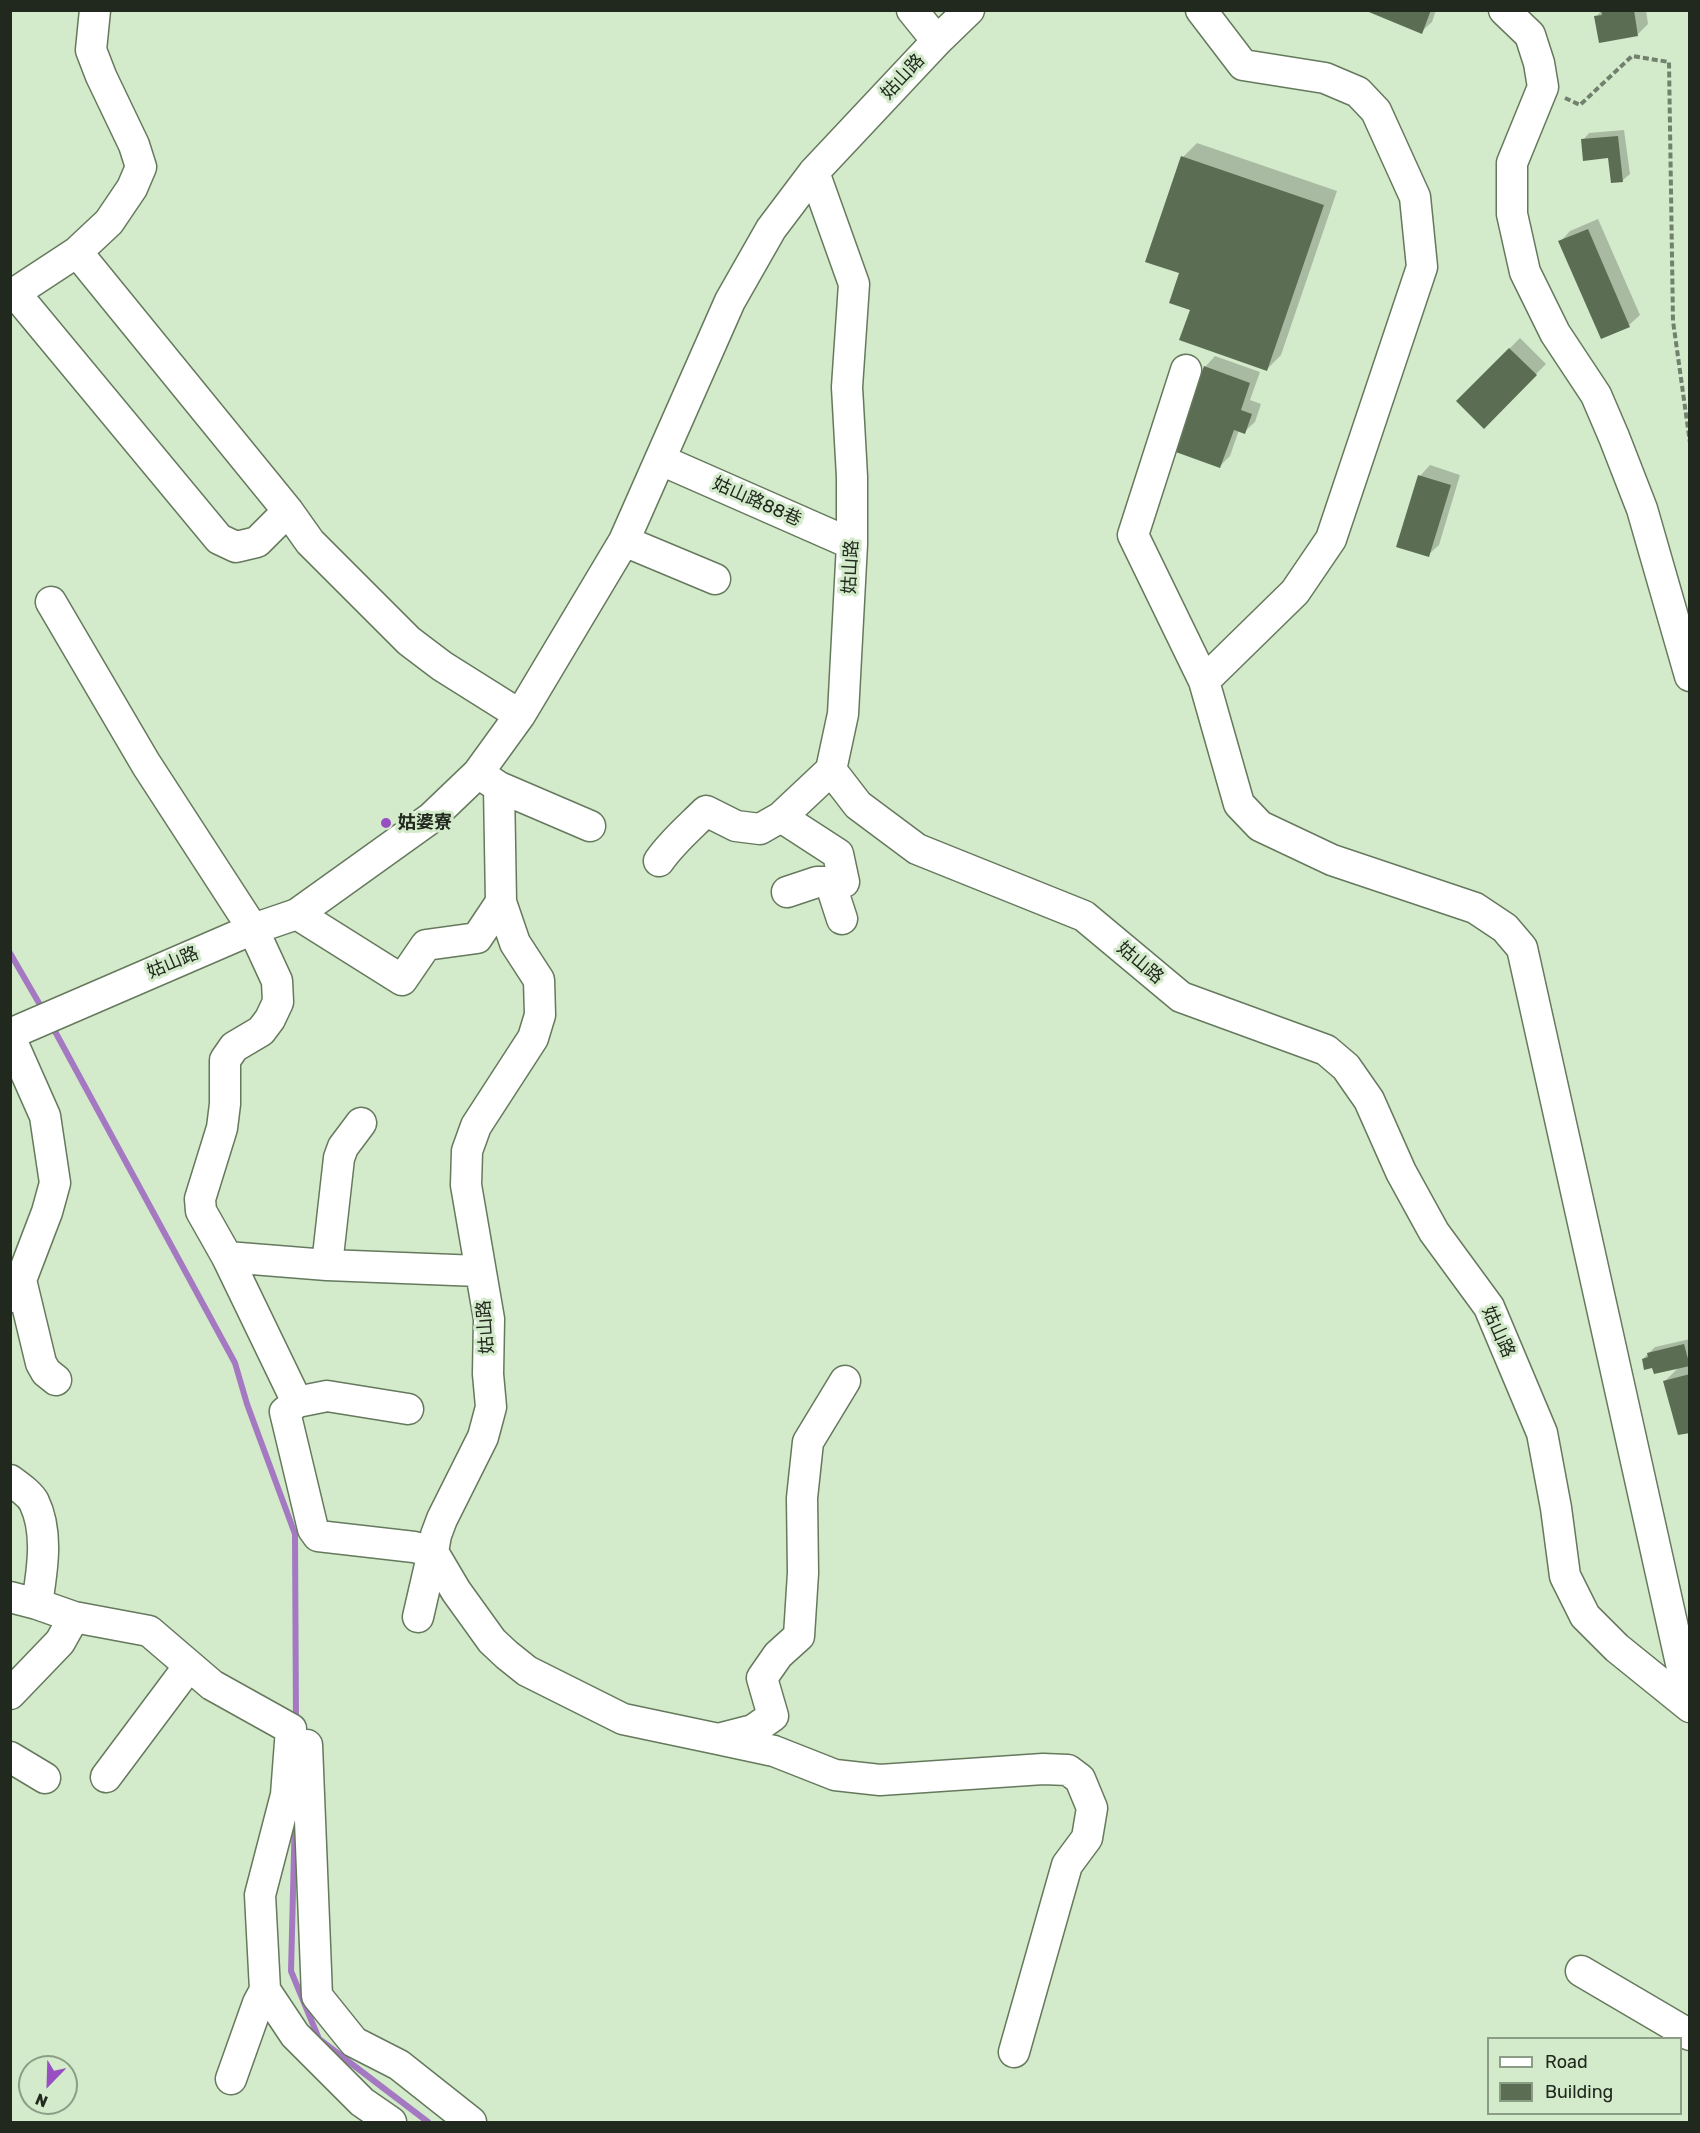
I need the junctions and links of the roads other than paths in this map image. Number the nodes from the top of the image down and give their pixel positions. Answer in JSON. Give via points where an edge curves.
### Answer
{"nodes":[{"id":1,"x":95,"y":10,"type":"edge"},
{"id":2,"x":912,"y":10,"type":"edge"},
{"id":3,"x":969,"y":10,"type":"edge"},
{"id":4,"x":1201,"y":10,"type":"edge"},
{"id":5,"x":1504,"y":10,"type":"edge"},
{"id":6,"x":937,"y":41,"type":"junction"},
{"id":7,"x":814,"y":172,"type":"junction"},
{"id":8,"x":76,"y":252,"type":"junction"},
{"id":9,"x":13,"y":294,"type":"edge"},
{"id":10,"x":1186,"y":370,"type":"dead end"},
{"id":11,"x":661,"y":460,"type":"junction"},
{"id":12,"x":288,"y":512,"type":"junction"},
{"id":13,"x":624,"y":541,"type":"junction"},
{"id":14,"x":852,"y":544,"type":"junction"},
{"id":15,"x":715,"y":579,"type":"dead end"},
{"id":16,"x":51,"y":602,"type":"dead end"},
{"id":17,"x":1689,"y":676,"type":"edge"},
{"id":18,"x":1204,"y":681,"type":"junction"},
{"id":19,"x":520,"y":716,"type":"junction"},
{"id":20,"x":831,"y":770,"type":"junction"},
{"id":21,"x":489,"y":780,"type":"junction"},
{"id":22,"x":781,"y":817,"type":"junction"},
{"id":23,"x":591,"y":826,"type":"dead end"},
{"id":24,"x":659,"y":861,"type":"dead end"},
{"id":25,"x":830,"y":882,"type":"junction"},
{"id":26,"x":787,"y":892,"type":"dead end"},
{"id":27,"x":501,"y":902,"type":"junction"},
{"id":28,"x":297,"y":914,"type":"junction"},
{"id":29,"x":842,"y":919,"type":"dead end"},
{"id":30,"x":253,"y":929,"type":"junction"},
{"id":31,"x":17,"y":1032,"type":"edge"},
{"id":32,"x":361,"y":1123,"type":"dead end"},
{"id":33,"x":227,"y":1257,"type":"junction"},
{"id":34,"x":327,"y":1265,"type":"junction"},
{"id":35,"x":479,"y":1271,"type":"junction"},
{"id":36,"x":16,"y":1288,"type":"edge"},
{"id":37,"x":56,"y":1380,"type":"dead end"},
{"id":38,"x":845,"y":1381,"type":"dead end"},
{"id":39,"x":297,"y":1402,"type":"junction"},
{"id":40,"x":408,"y":1409,"type":"dead end"},
{"id":41,"x":10,"y":1480,"type":"edge"},
{"id":42,"x":433,"y":1552,"type":"junction"},
{"id":43,"x":24,"y":1601,"type":"edge"},
{"id":44,"x":74,"y":1617,"type":"junction"},
{"id":45,"x":418,"y":1617,"type":"dead end"},
{"id":46,"x":189,"y":1666,"type":"junction"},
{"id":47,"x":10,"y":1694,"type":"edge"},
{"id":48,"x":1689,"y":1705,"type":"edge"},
{"id":49,"x":291,"y":1729,"type":"junction"},
{"id":50,"x":718,"y":1739,"type":"junction"},
{"id":51,"x":10,"y":1757,"type":"edge"},
{"id":52,"x":106,"y":1777,"type":"dead end"},
{"id":53,"x":45,"y":1778,"type":"dead end"},
{"id":54,"x":1581,"y":1971,"type":"dead end"},
{"id":55,"x":265,"y":1990,"type":"junction"},
{"id":56,"x":1689,"y":2035,"type":"edge"},
{"id":57,"x":1014,"y":2052,"type":"dead end"},
{"id":58,"x":231,"y":2079,"type":"dead end"},
{"id":59,"x":392,"y":2122,"type":"edge"},
{"id":60,"x":471,"y":2122,"type":"edge"}],
"edges":[{"from":1,"to":8,"type":"street","via":[[91,50],[141,167],[109,222]]},
{"from":2,"to":6,"type":"street"},
{"from":3,"to":6,"type":"street","name":"姑山路"},
{"from":4,"to":18,"type":"street","via":[[1243,65],[1325,78],[1358,92],[1376,111],[1415,197],[1422,267],[1331,539],[1295,592]]},
{"from":5,"to":17,"type":"street","via":[[1530,35],[1543,87],[1512,163],[1512,214],[1525,272],[1555,333],[1596,395],[1614,437],[1642,509]]},
{"from":6,"to":7,"type":"street","name":"姑山路"},
{"from":7,"to":11,"type":"street","name":"姑山路","via":[[771,229],[730,301]]},
{"from":7,"to":14,"type":"street","name":"姑山路","via":[[854,284],[847,387]]},
{"from":8,"to":9,"type":"street"},
{"from":8,"to":12,"type":"street"},
{"from":9,"to":12,"type":"street","via":[[219,539],[236,547],[257,542]]},
{"from":10,"to":18,"type":"street","via":[[1133,535]]},
{"from":11,"to":13,"type":"street","name":"姑山路"},
{"from":11,"to":14,"type":"street","name":"姑山路88巷"},
{"from":12,"to":19,"type":"street","via":[[310,542],[409,641]]},
{"from":13,"to":15,"type":"street"},
{"from":13,"to":19,"type":"street","name":"姑山路"},
{"from":14,"to":20,"type":"street","name":"姑山路","via":[[843,714]]},
{"from":16,"to":30,"type":"street","via":[[146,764]]},
{"from":18,"to":48,"type":"street","via":[[1239,804],[1260,826],[1332,860],[1474,908],[1505,928],[1522,948]]},
{"from":19,"to":21,"type":"street","name":"姑山路"},
{"from":20,"to":22,"type":"street"},
{"from":20,"to":48,"type":"street","name":"姑山路","via":[[858,805],[917,849],[1084,916],[1181,997],[1326,1050],[1346,1067],[1369,1100],[1401,1172],[1434,1232],[1489,1307],[1542,1433],[1565,1576],[1586,1616],[1617,1648]]},
{"from":21,"to":23,"type":"street"},
{"from":21,"to":27,"type":"street","name":"姑山路"},
{"from":21,"to":28,"type":"street","name":"姑山路"},
{"from":22,"to":24,"type":"street","via":[[760,830],[736,826],[706,811]]},
{"from":22,"to":25,"type":"street","via":[[838,854],[844,882]]},
{"from":25,"to":26,"type":"street"},
{"from":25,"to":29,"type":"street"},
{"from":27,"to":28,"type":"street","via":[[477,938],[426,945],[402,980]]},
{"from":27,"to":35,"type":"street","name":"姑山路","via":[[515,943],[539,980],[540,1015],[533,1038],[476,1126],[466,1151],[466,1185]]},
{"from":28,"to":30,"type":"street","name":"姑山路"},
{"from":30,"to":31,"type":"street","name":"姑山路"},
{"from":30,"to":33,"type":"street","via":[[277,981],[278,1002],[261,1031],[234,1047],[225,1060],[222,1128],[200,1199],[201,1211]]},
{"from":31,"to":36,"type":"street","via":[[45,1116],[55,1183]]},
{"from":32,"to":34,"type":"street","via":[[339,1158]]},
{"from":33,"to":34,"type":"street"},
{"from":33,"to":39,"type":"street"},
{"from":34,"to":35,"type":"street"},
{"from":35,"to":42,"type":"street","name":"姑山路","via":[[489,1319],[489,1421],[442,1519]]},
{"from":36,"to":37,"type":"street","via":[[41,1363]]},
{"from":38,"to":50,"type":"street","via":[[808,1442],[802,1498],[799,1636],[778,1655],[762,1678],[773,1716],[753,1730]]},
{"from":39,"to":40,"type":"street","via":[[327,1396]]},
{"from":39,"to":42,"type":"street","via":[[285,1412],[318,1536]]},
{"from":41,"to":43,"type":"street","via":[[34,1500],[42,1528],[43,1563]]},
{"from":42,"to":45,"type":"street","name":"姑山路"},
{"from":42,"to":50,"type":"street","via":[[492,1641],[527,1671],[623,1719]]},
{"from":43,"to":44,"type":"street"},
{"from":44,"to":46,"type":"street","via":[[149,1631]]},
{"from":44,"to":47,"type":"street","via":[[60,1642]]},
{"from":46,"to":49,"type":"street","via":[[212,1685]]},
{"from":46,"to":52,"type":"street"},
{"from":49,"to":55,"type":"street","via":[[286,1795],[260,1895]]},
{"from":49,"to":60,"type":"street","via":[[306,1738],[317,1996],[354,2042],[399,2065]]},
{"from":50,"to":57,"type":"street","via":[[774,1751],[835,1775],[880,1780],[1043,1769],[1068,1770],[1080,1779],[1092,1808],[1087,1838],[1067,1865]]},
{"from":51,"to":53,"type":"street"},
{"from":54,"to":56,"type":"street"},
{"from":55,"to":58,"type":"street"},
{"from":55,"to":59,"type":"street","via":[[295,2035],[362,2102]]}]}
